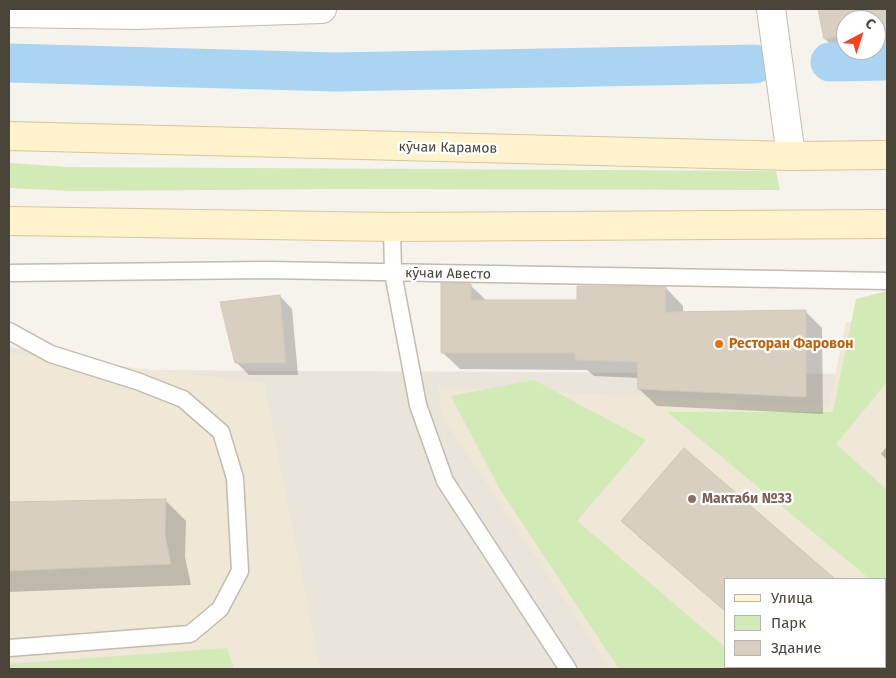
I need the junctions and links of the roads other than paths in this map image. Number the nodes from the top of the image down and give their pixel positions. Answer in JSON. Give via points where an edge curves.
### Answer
{"nodes":[{"id":1,"x":322,"y":9,"type":"edge"},
{"id":2,"x":771,"y":9,"type":"edge"},
{"id":3,"x":9,"y":13,"type":"edge"},
{"id":4,"x":9,"y":136,"type":"edge"},
{"id":5,"x":887,"y":155,"type":"edge"},
{"id":6,"x":791,"y":156,"type":"junction"},
{"id":7,"x":9,"y":221,"type":"edge"},
{"id":8,"x":887,"y":224,"type":"edge"},
{"id":9,"x":392,"y":227,"type":"junction"},
{"id":10,"x":9,"y":273,"type":"edge"},
{"id":11,"x":393,"y":273,"type":"junction"},
{"id":12,"x":887,"y":280,"type":"edge"},
{"id":13,"x":9,"y":331,"type":"edge"},
{"id":14,"x":9,"y":648,"type":"edge"},
{"id":15,"x":568,"y":669,"type":"edge"}],
"edges":[{"from":1,"to":3,"type":"street","via":[[137,15]]},
{"from":2,"to":6,"type":"street"},
{"from":4,"to":6,"type":"main road","name":"кӯчаи Карамов"},
{"from":5,"to":6,"type":"main road","name":"кӯчаи Карамов"},
{"from":7,"to":9,"type":"main road"},
{"from":8,"to":9,"type":"main road"},
{"from":9,"to":11,"type":"lane"},
{"from":10,"to":11,"type":"lane","name":"кӯчаи Авесто","via":[[266,270]]},
{"from":11,"to":12,"type":"lane","name":"кӯчаи Авесто"},
{"from":11,"to":15,"type":"lane","via":[[418,405],[445,480]]},
{"from":13,"to":14,"type":"lane","via":[[51,354],[183,399],[221,432],[235,478],[240,571],[220,609],[190,634]]}]}
